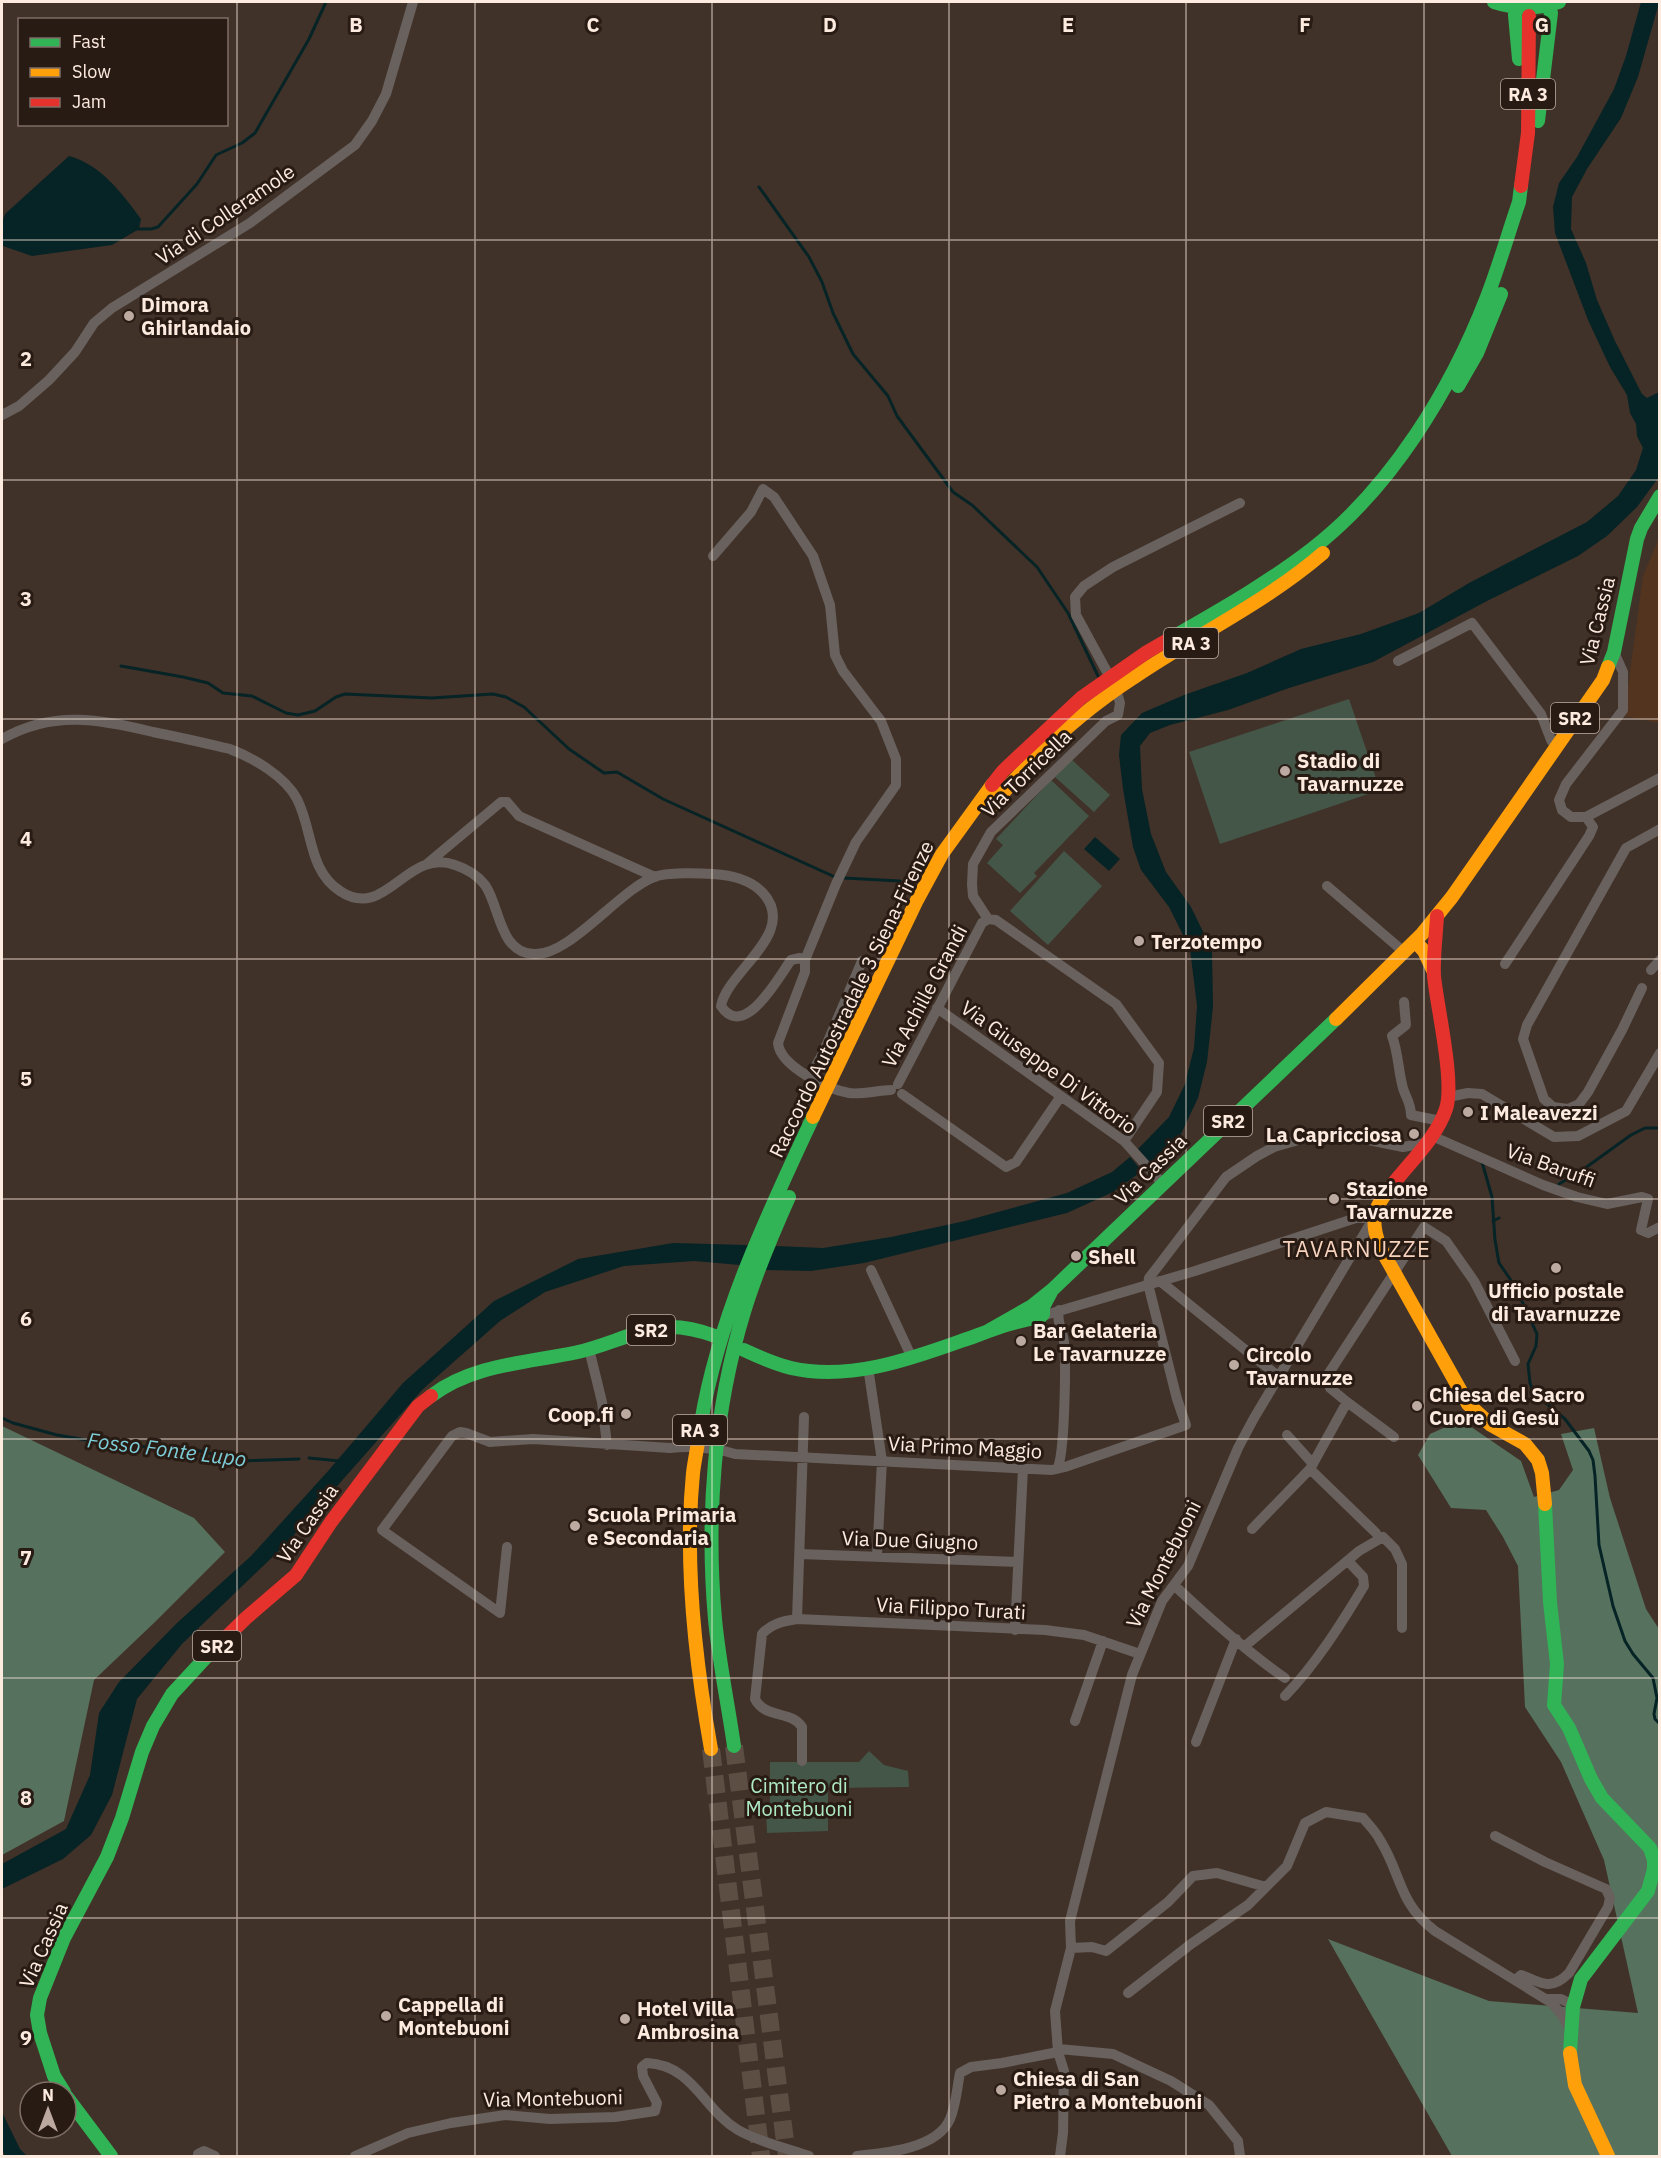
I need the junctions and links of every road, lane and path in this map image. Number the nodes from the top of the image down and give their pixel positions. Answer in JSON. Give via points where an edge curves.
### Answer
{"nodes":[{"id":1,"x":413,"y":2,"type":"edge"},
{"id":2,"x":1496,"y":2,"type":"edge"},
{"id":3,"x":1555,"y":7,"type":"edge"},
{"id":4,"x":1515,"y":15,"type":"dead end"},
{"id":5,"x":1529,"y":16,"type":"dead end"},
{"id":6,"x":1524,"y":172,"type":"junction"},
{"id":7,"x":2,"y":415,"type":"edge"},
{"id":8,"x":1659,"y":496,"type":"edge"},
{"id":9,"x":1240,"y":503,"type":"dead end"},
{"id":10,"x":713,"y":556,"type":"dead end"},
{"id":11,"x":1614,"y":652,"type":"junction"},
{"id":12,"x":1398,"y":661,"type":"dead end"},
{"id":13,"x":1107,"y":672,"type":"dead end"},
{"id":14,"x":1118,"y":696,"type":"dead end"},
{"id":15,"x":2,"y":739,"type":"edge"},
{"id":16,"x":1556,"y":747,"type":"junction"},
{"id":17,"x":1659,"y":778,"type":"edge"},
{"id":18,"x":1586,"y":817,"type":"junction"},
{"id":19,"x":1659,"y":828,"type":"edge"},
{"id":20,"x":428,"y":863,"type":"junction"},
{"id":21,"x":655,"y":877,"type":"junction"},
{"id":22,"x":1327,"y":886,"type":"dead end"},
{"id":23,"x":1437,"y":916,"type":"junction"},
{"id":24,"x":988,"y":919,"type":"junction"},
{"id":25,"x":1418,"y":937,"type":"junction"},
{"id":26,"x":1404,"y":952,"type":"junction"},
{"id":27,"x":1435,"y":958,"type":"junction"},
{"id":28,"x":805,"y":960,"type":"junction"},
{"id":29,"x":1659,"y":960,"type":"edge"},
{"id":30,"x":862,"y":961,"type":"dead end"},
{"id":31,"x":1505,"y":964,"type":"dead end"},
{"id":32,"x":1651,"y":970,"type":"dead end"},
{"id":33,"x":1434,"y":973,"type":"junction"},
{"id":34,"x":1642,"y":988,"type":"dead end"},
{"id":35,"x":1404,"y":1002,"type":"dead end"},
{"id":36,"x":937,"y":1008,"type":"junction"},
{"id":37,"x":1659,"y":1053,"type":"edge"},
{"id":38,"x":809,"y":1078,"type":"junction"},
{"id":39,"x":897,"y":1089,"type":"junction"},
{"id":40,"x":1061,"y":1096,"type":"junction"},
{"id":41,"x":1448,"y":1097,"type":"junction"},
{"id":42,"x":1441,"y":1121,"type":"junction"},
{"id":43,"x":1429,"y":1140,"type":"junction"},
{"id":44,"x":1128,"y":1145,"type":"junction"},
{"id":45,"x":1403,"y":1147,"type":"junction"},
{"id":46,"x":1407,"y":1168,"type":"junction"},
{"id":47,"x":1163,"y":1184,"type":"junction"},
{"id":48,"x":1374,"y":1218,"type":"junction"},
{"id":49,"x":1659,"y":1227,"type":"edge"},
{"id":50,"x":763,"y":1240,"type":"junction"},
{"id":51,"x":871,"y":1270,"type":"dead end"},
{"id":52,"x":1393,"y":1273,"type":"junction"},
{"id":53,"x":1160,"y":1281,"type":"junction"},
{"id":54,"x":1148,"y":1284,"type":"junction"},
{"id":55,"x":1063,"y":1309,"type":"junction"},
{"id":56,"x":1037,"y":1310,"type":"junction"},
{"id":57,"x":715,"y":1336,"type":"dead end"},
{"id":58,"x":589,"y":1349,"type":"junction"},
{"id":59,"x":744,"y":1350,"type":"dead end"},
{"id":60,"x":912,"y":1358,"type":"junction"},
{"id":61,"x":1515,"y":1361,"type":"dead end"},
{"id":62,"x":868,"y":1367,"type":"junction"},
{"id":63,"x":1279,"y":1377,"type":"junction"},
{"id":64,"x":1347,"y":1402,"type":"junction"},
{"id":65,"x":804,"y":1417,"type":"dead end"},
{"id":66,"x":1287,"y":1435,"type":"dead end"},
{"id":67,"x":1394,"y":1437,"type":"dead end"},
{"id":68,"x":607,"y":1444,"type":"junction"},
{"id":69,"x":802,"y":1458,"type":"junction"},
{"id":70,"x":882,"y":1461,"type":"junction"},
{"id":71,"x":1311,"y":1467,"type":"junction"},
{"id":72,"x":1023,"y":1468,"type":"junction"},
{"id":73,"x":1057,"y":1469,"type":"junction"},
{"id":74,"x":1252,"y":1528,"type":"dead end"},
{"id":75,"x":1376,"y":1533,"type":"dead end"},
{"id":76,"x":507,"y":1547,"type":"dead end"},
{"id":77,"x":800,"y":1554,"type":"junction"},
{"id":78,"x":877,"y":1556,"type":"junction"},
{"id":79,"x":1348,"y":1561,"type":"junction"},
{"id":80,"x":1018,"y":1562,"type":"junction"},
{"id":81,"x":1175,"y":1586,"type":"junction"},
{"id":82,"x":796,"y":1619,"type":"junction"},
{"id":83,"x":1402,"y":1628,"type":"dead end"},
{"id":84,"x":1015,"y":1630,"type":"junction"},
{"id":85,"x":1103,"y":1641,"type":"junction"},
{"id":86,"x":1241,"y":1642,"type":"junction"},
{"id":87,"x":1140,"y":1654,"type":"junction"},
{"id":88,"x":1285,"y":1678,"type":"dead end"},
{"id":89,"x":1286,"y":1696,"type":"dead end"},
{"id":90,"x":1075,"y":1720,"type":"dead end"},
{"id":91,"x":1196,"y":1742,"type":"dead end"},
{"id":92,"x":734,"y":1746,"type":"tunnel mouth"},
{"id":93,"x":711,"y":1749,"type":"tunnel mouth"},
{"id":94,"x":802,"y":1761,"type":"dead end"},
{"id":95,"x":1495,"y":1836,"type":"dead end"},
{"id":96,"x":1266,"y":1887,"type":"junction"},
{"id":97,"x":1591,"y":1935,"type":"junction"},
{"id":98,"x":1607,"y":1944,"type":"junction"},
{"id":99,"x":1071,"y":1948,"type":"junction"},
{"id":100,"x":1515,"y":1980,"type":"junction"},
{"id":101,"x":1577,"y":1988,"type":"junction"},
{"id":102,"x":1128,"y":1993,"type":"dead end"},
{"id":103,"x":1551,"y":2000,"type":"junction"},
{"id":104,"x":1573,"y":2005,"type":"junction"},
{"id":105,"x":1571,"y":2032,"type":"junction"},
{"id":106,"x":1059,"y":2050,"type":"junction"},
{"id":107,"x":56,"y":2080,"type":"edge"},
{"id":108,"x":78,"y":2112,"type":"edge"},
{"id":109,"x":111,"y":2157,"type":"edge"},
{"id":110,"x":198,"y":2157,"type":"edge"},
{"id":111,"x":215,"y":2157,"type":"edge"},
{"id":112,"x":355,"y":2157,"type":"edge"},
{"id":113,"x":809,"y":2157,"type":"edge"},
{"id":114,"x":857,"y":2157,"type":"edge"},
{"id":115,"x":1060,"y":2157,"type":"edge"},
{"id":116,"x":1240,"y":2157,"type":"edge"},
{"id":117,"x":1608,"y":2157,"type":"edge"}],
"edges":[{"from":1,"to":7,"type":"street","name":"Via di Colleramole","via":[[386,94],[356,145],[250,223],[112,308],[94,323],[50,380]]},
{"from":2,"to":3,"type":"main road","via":[[1513,7]]},
{"from":3,"to":6,"type":"main road","via":[[1538,121]]},
{"from":4,"to":6,"type":"main road"},
{"from":5,"to":6,"type":"main road","name":"Raccordo Autostradale 3 Siena-Firenze","number":"RA 3"},
{"from":6,"to":50,"type":"main road","name":"Raccordo Autostradale 3 Siena-Firenze","number":"RA 3","via":[[1513,259],[1491,320],[1455,392],[1407,465],[1348,531],[1304,571],[1090,707],[1014,778],[951,859],[838,1078]]},
{"from":8,"to":11,"type":"main road","name":"Via Cassia","number":"SR2","via":[[1637,539]]},
{"from":9,"to":13,"type":"street","via":[[1113,567],[1084,586],[1075,597],[1076,615]]},
{"from":10,"to":28,"type":"street","via":[[751,512],[763,489],[774,497],[813,556],[830,605],[835,655],[881,721],[896,759],[896,785],[856,842]]},
{"from":11,"to":16,"type":"main road","name":"Via Cassia","number":"SR2","via":[[1603,680]]},
{"from":11,"to":18,"type":"street","via":[[1623,672],[1623,710],[1566,784],[1559,800],[1562,810],[1571,817]]},
{"from":12,"to":16,"type":"street","via":[[1472,623],[1541,714]]},
{"from":14,"to":24,"type":"street","name":"Via Torricella","via":[[1118,715],[1106,721],[992,832],[973,864],[974,897]]},
{"from":15,"to":20,"type":"street","via":[[35,724],[104,720],[230,749],[262,764],[297,798],[318,867],[340,891],[353,897],[378,895]]},
{"from":16,"to":23,"type":"main road","name":"Via Cassia","number":"SR2"},
{"from":17,"to":18,"type":"street"},
{"from":18,"to":31,"type":"street","via":[[1593,827],[1589,836]]},
{"from":19,"to":34,"type":"street","via":[[1626,848],[1527,1025],[1523,1038],[1544,1099],[1553,1107],[1568,1109],[1579,1104],[1588,1092]]},
{"from":20,"to":21,"type":"street","via":[[501,802],[507,802],[519,816]]},
{"from":20,"to":21,"type":"street","via":[[452,864],[475,874],[485,885],[510,942],[532,954],[559,947],[621,897]]},
{"from":21,"to":28,"type":"street","via":[[727,875],[756,887],[768,901],[772,921],[768,935],[722,996],[726,1014],[740,1017],[753,1010],[791,960]]},
{"from":22,"to":26,"type":"street"},
{"from":23,"to":25,"type":"main road","name":"Via Cassia","number":"SR2"},
{"from":23,"to":27,"type":"main road"},
{"from":24,"to":36,"type":"street","name":"Via Achille Grandi","via":[[982,923]]},
{"from":24,"to":44,"type":"street","name":"Via Achille Grandi","via":[[996,920],[1116,1004],[1159,1063],[1157,1092]]},
{"from":25,"to":26,"type":"main road","name":"Via Cassia","number":"SR2"},
{"from":25,"to":27,"type":"main road","via":[[1431,942]]},
{"from":25,"to":33,"type":"main road"},
{"from":26,"to":47,"type":"main road","name":"Via Cassia","number":"SR2"},
{"from":27,"to":33,"type":"main road"},
{"from":28,"to":38,"type":"street","via":[[805,972],[778,1043],[781,1055]]},
{"from":29,"to":32,"type":"street"},
{"from":30,"to":38,"type":"street"},
{"from":33,"to":41,"type":"main road"},
{"from":35,"to":42,"type":"street","via":[[1406,1025],[1392,1036],[1411,1115]]},
{"from":36,"to":39,"type":"street","name":"Via Achille Grandi"},
{"from":36,"to":40,"type":"street","name":"Via Giuseppe Di Vittorio"},
{"from":37,"to":41,"type":"street","via":[[1626,1111],[1578,1136],[1554,1137],[1482,1094]]},
{"from":38,"to":39,"type":"street","via":[[849,1093]]},
{"from":39,"to":40,"type":"street","via":[[1006,1167],[1016,1162]]},
{"from":40,"to":44,"type":"street","name":"Via Giuseppe Di Vittorio"},
{"from":41,"to":42,"type":"main road","name":"Via Montebuoni"},
{"from":42,"to":43,"type":"main road","name":"Via Montebuoni"},
{"from":43,"to":45,"type":"street"},
{"from":43,"to":46,"type":"main road","name":"Via Montebuoni"},
{"from":43,"to":49,"type":"street","name":"Via Baruffi","via":[[1577,1197],[1607,1203],[1642,1197],[1648,1200],[1641,1230],[1648,1233]]},
{"from":44,"to":47,"type":"street","name":"Via Giuseppe Di Vittorio"},
{"from":45,"to":46,"type":"street","via":[[1408,1155]]},
{"from":45,"to":54,"type":"street","via":[[1326,1135],[1274,1147],[1257,1156],[1226,1176]]},
{"from":46,"to":48,"type":"main road","name":"Via Montebuoni","via":[[1379,1201]]},
{"from":47,"to":56,"type":"main road","name":"Via Cassia","number":"SR2","via":[[1052,1290]]},
{"from":48,"to":52,"type":"main road","via":[[1376,1238]]},
{"from":48,"to":53,"type":"street","via":[[1356,1218]]},
{"from":48,"to":63,"type":"street","name":"Via Montebuoni"},
{"from":50,"to":92,"type":"main road","name":"Raccordo Autostradale 3 Siena-Firenze","number":"RA 3","via":[[730,1365],[714,1470],[712,1535],[717,1628]]},
{"from":50,"to":93,"type":"main road","name":"Raccordo Autostradale 3 Siena-Firenze","number":"RA 3","via":[[724,1326],[693,1474],[690,1592],[699,1684]]},
{"from":51,"to":60,"type":"street"},
{"from":52,"to":61,"type":"street","via":[[1424,1227],[1446,1241],[1474,1281]]},
{"from":52,"to":64,"type":"street","via":[[1329,1373],[1330,1388]]},
{"from":52,"to":98,"type":"main road","via":[[1468,1404],[1491,1425],[1525,1444],[1538,1460],[1545,1496],[1557,1664],[1554,1705],[1608,1805],[1653,1856],[1654,1878],[1648,1891]]},
{"from":53,"to":54,"type":"street"},
{"from":53,"to":63,"type":"street"},
{"from":54,"to":55,"type":"street"},
{"from":54,"to":73,"type":"street","name":"Via Primo Maggio","via":[[1186,1425]]},
{"from":55,"to":56,"type":"street"},
{"from":55,"to":73,"type":"street","via":[[1058,1317],[1064,1359],[1062,1452]]},
{"from":56,"to":60,"type":"main road"},
{"from":57,"to":58,"type":"main road","name":"Via Cassia","number":"SR2","via":[[693,1328],[658,1328]]},
{"from":58,"to":68,"type":"street"},
{"from":58,"to":107,"type":"main road","name":"Via Cassia","number":"SR2","via":[[494,1368],[467,1376],[430,1396],[399,1430],[296,1575],[213,1649],[172,1694],[146,1743],[107,1857],[64,1938],[40,1998],[37,2015],[42,2042]]},
{"from":59,"to":62,"type":"main road","via":[[779,1365],[807,1371]]},
{"from":60,"to":62,"type":"main road"},
{"from":62,"to":70,"type":"street"},
{"from":63,"to":81,"type":"street","name":"Via Montebuoni","via":[[1238,1448],[1188,1566]]},
{"from":64,"to":67,"type":"street"},
{"from":64,"to":71,"type":"street"},
{"from":65,"to":69,"type":"street"},
{"from":66,"to":71,"type":"street"},
{"from":68,"to":69,"type":"street","name":"Via Primo Maggio"},
{"from":68,"to":76,"type":"street","name":"Via Primo Maggio","via":[[533,1439],[490,1442],[460,1432],[452,1436],[382,1530],[500,1613]]},
{"from":69,"to":70,"type":"street","name":"Via Primo Maggio"},
{"from":69,"to":77,"type":"street"},
{"from":70,"to":72,"type":"street","name":"Via Primo Maggio"},
{"from":70,"to":78,"type":"street"},
{"from":71,"to":74,"type":"street"},
{"from":71,"to":75,"type":"street"},
{"from":72,"to":73,"type":"street","name":"Via Primo Maggio"},
{"from":72,"to":80,"type":"street"},
{"from":77,"to":78,"type":"street","name":"Via Due Giugno"},
{"from":77,"to":82,"type":"street"},
{"from":78,"to":80,"type":"street","name":"Via Due Giugno"},
{"from":79,"to":83,"type":"street","via":[[1383,1537],[1395,1549],[1402,1564]]},
{"from":79,"to":86,"type":"street"},
{"from":79,"to":89,"type":"street","via":[[1363,1577],[1364,1586],[1320,1654]]},
{"from":80,"to":84,"type":"street"},
{"from":81,"to":86,"type":"street"},
{"from":81,"to":87,"type":"street","name":"Via Montebuoni","via":[[1162,1601]]},
{"from":82,"to":84,"type":"street","name":"Via Filippo Turati"},
{"from":82,"to":94,"type":"street","via":[[776,1624],[762,1634],[755,1699],[766,1712],[800,1723]]},
{"from":84,"to":85,"type":"street","name":"Via Filippo Turati","via":[[1069,1632]]},
{"from":85,"to":87,"type":"street","name":"Via Filippo Turati"},
{"from":85,"to":90,"type":"street"},
{"from":86,"to":88,"type":"street"},
{"from":86,"to":91,"type":"street"},
{"from":87,"to":99,"type":"street","name":"Via Montebuoni","via":[[1070,1921]]},
{"from":95,"to":97,"type":"street","via":[[1606,1889],[1608,1907]]},
{"from":96,"to":99,"type":"street","via":[[1217,1873],[1193,1876],[1168,1902],[1106,1951]]},
{"from":96,"to":100,"type":"street","via":[[1287,1866],[1305,1823],[1326,1812],[1363,1818],[1381,1841],[1404,1894],[1421,1921]]},
{"from":96,"to":102,"type":"street","via":[[1248,1905]]},
{"from":97,"to":98,"type":"street"},
{"from":97,"to":100,"type":"street","via":[[1563,1979],[1548,1985],[1521,1975]]},
{"from":98,"to":101,"type":"main road"},
{"from":99,"to":106,"type":"street","name":"Via Montebuoni","via":[[1055,2011]]},
{"from":100,"to":103,"type":"street"},
{"from":101,"to":103,"type":"street"},
{"from":101,"to":104,"type":"main road"},
{"from":103,"to":104,"type":"street"},
{"from":103,"to":105,"type":"street"},
{"from":104,"to":105,"type":"main road"},
{"from":105,"to":117,"type":"main road","via":[[1574,2079]]},
{"from":106,"to":114,"type":"street","via":[[971,2067],[960,2073],[949,2122],[930,2140]]},
{"from":106,"to":115,"type":"street","name":"Via Montebuoni","via":[[1064,2071]]},
{"from":106,"to":116,"type":"street","via":[[1113,2054],[1171,2081],[1209,2105],[1238,2141]]},
{"from":108,"to":109,"type":"main road","name":"Via Cassia","number":"SR2"},
{"from":110,"to":111,"type":"street","via":[[204,2151]]},
{"from":112,"to":113,"type":"street","name":"Via Montebuoni","via":[[408,2133],[451,2122],[505,2115],[550,2119],[655,2111],[657,2103],[643,2076],[646,2063],[680,2073],[722,2119],[740,2131]]}]}
